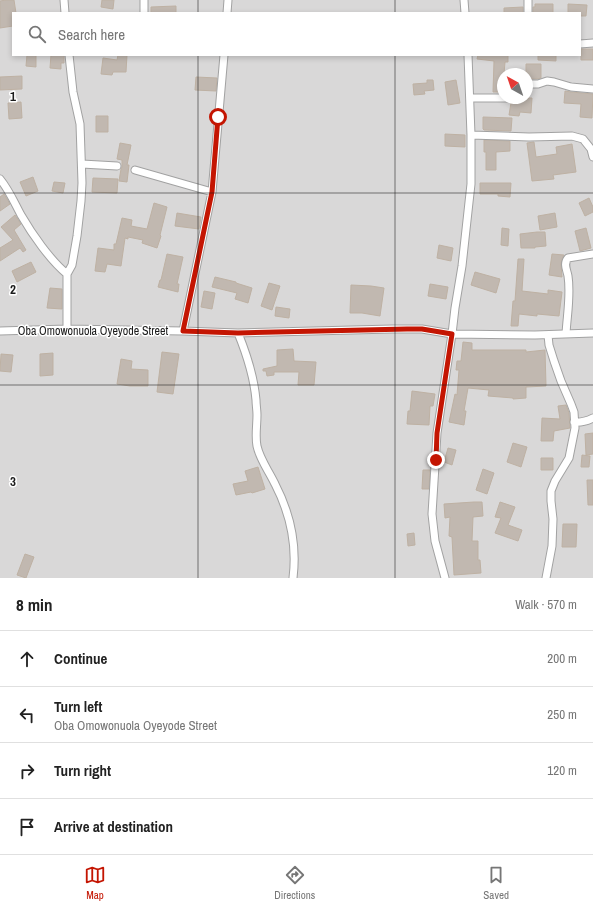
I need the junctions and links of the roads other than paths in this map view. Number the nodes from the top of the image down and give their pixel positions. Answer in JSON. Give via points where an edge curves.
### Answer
{"nodes":[{"id":1,"x":64,"y":0,"type":"edge"},
{"id":2,"x":144,"y":0,"type":"edge"},
{"id":3,"x":228,"y":0,"type":"edge"},
{"id":4,"x":464,"y":0,"type":"edge"},
{"id":5,"x":528,"y":0,"type":"edge"},
{"id":6,"x":65,"y":12,"type":"edge"},
{"id":7,"x":144,"y":12,"type":"edge"},
{"id":8,"x":227,"y":12,"type":"edge"},
{"id":9,"x":465,"y":12,"type":"edge"},
{"id":10,"x":528,"y":12,"type":"edge"},
{"id":11,"x":593,"y":43,"type":"edge"},
{"id":12,"x":581,"y":44,"type":"edge"},
{"id":13,"x":69,"y":56,"type":"edge"},
{"id":14,"x":224,"y":56,"type":"edge"},
{"id":15,"x":468,"y":56,"type":"edge"},
{"id":16,"x":533,"y":84,"type":"edge"},
{"id":17,"x":593,"y":89,"type":"edge"},
{"id":18,"x":470,"y":98,"type":"junction"},
{"id":19,"x":497,"y":98,"type":"edge"},
{"id":20,"x":471,"y":135,"type":"junction"},
{"id":21,"x":593,"y":157,"type":"edge"},
{"id":22,"x":82,"y":164,"type":"junction"},
{"id":23,"x":117,"y":166,"type":"dead end"},
{"id":24,"x":136,"y":170,"type":"dead end"},
{"id":25,"x":0,"y":179,"type":"edge"},
{"id":26,"x":212,"y":192,"type":"junction"},
{"id":27,"x":593,"y":254,"type":"edge"},
{"id":28,"x":67,"y":274,"type":"junction"},
{"id":29,"x":67,"y":329,"type":"junction"},
{"id":30,"x":0,"y":330,"type":"edge"},
{"id":31,"x":183,"y":331,"type":"junction"},
{"id":32,"x":238,"y":333,"type":"junction"},
{"id":33,"x":593,"y":333,"type":"edge"},
{"id":34,"x":452,"y":334,"type":"junction"},
{"id":35,"x":566,"y":334,"type":"junction"},
{"id":36,"x":548,"y":335,"type":"junction"},
{"id":37,"x":593,"y":418,"type":"edge"},
{"id":38,"x":574,"y":422,"type":"junction"},
{"id":39,"x":293,"y":578,"type":"edge"},
{"id":40,"x":446,"y":578,"type":"edge"},
{"id":41,"x":546,"y":578,"type":"edge"}],
"edges":[{"from":1,"to":6,"type":"street"},
{"from":2,"to":7,"type":"street"},
{"from":3,"to":8,"type":"street"},
{"from":4,"to":9,"type":"street"},
{"from":5,"to":10,"type":"street"},
{"from":11,"to":12,"type":"street"},
{"from":13,"to":22,"type":"street","via":[[80,124]]},
{"from":14,"to":26,"type":"street"},
{"from":15,"to":18,"type":"street"},
{"from":16,"to":17,"type":"street","via":[[554,82]]},
{"from":18,"to":19,"type":"street"},
{"from":18,"to":20,"type":"street"},
{"from":20,"to":21,"type":"street","via":[[572,136],[584,139]]},
{"from":20,"to":34,"type":"street","via":[[471,184]]},
{"from":22,"to":23,"type":"street"},
{"from":22,"to":28,"type":"street","via":[[77,236],[72,264]]},
{"from":24,"to":26,"type":"street"},
{"from":25,"to":28,"type":"street","via":[[46,252]]},
{"from":26,"to":31,"type":"street"},
{"from":27,"to":35,"type":"street","via":[[566,260],[569,293]]},
{"from":28,"to":29,"type":"street"},
{"from":29,"to":30,"type":"street","name":"Oba Omowonuola Oyeyode Street"},
{"from":29,"to":31,"type":"street","name":"Oba Omowonuola Oyeyode Street"},
{"from":31,"to":32,"type":"street","name":"Oba Omowonuola Oyeyode Street"},
{"from":32,"to":34,"type":"street","name":"Oba Omowonuola Oyeyode Street","via":[[422,329]]},
{"from":32,"to":39,"type":"street","via":[[255,388],[257,445],[283,501],[290,523],[294,551]]},
{"from":33,"to":35,"type":"street","name":"Oba Omowonuola Oyeyode Street"},
{"from":34,"to":36,"type":"street","name":"Oba Omowonuola Oyeyode Street"},
{"from":34,"to":40,"type":"street","via":[[437,433],[432,514],[435,541]]},
{"from":35,"to":36,"type":"street","name":"Oba Omowonuola Oyeyode Street"},
{"from":36,"to":38,"type":"street","via":[[554,361],[574,412]]},
{"from":37,"to":38,"type":"street"},
{"from":38,"to":41,"type":"street","via":[[575,434],[569,458],[551,491],[552,546]]}]}
